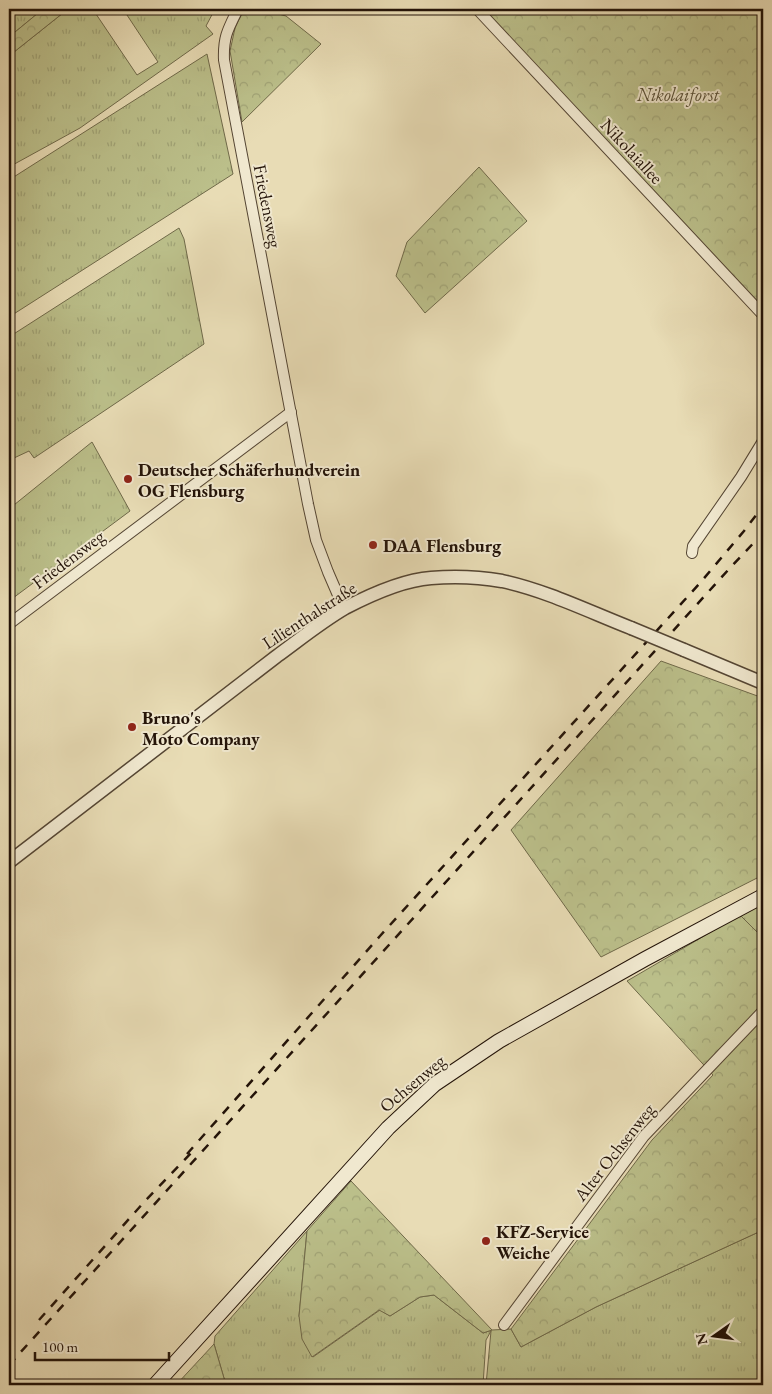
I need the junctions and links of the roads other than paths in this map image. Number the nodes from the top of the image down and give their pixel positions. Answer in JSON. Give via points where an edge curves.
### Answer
{"nodes":[{"id":1,"x":238,"y":9,"type":"edge"},
{"id":2,"x":477,"y":9,"type":"edge"},
{"id":3,"x":763,"y":315,"type":"edge"},
{"id":4,"x":291,"y":412,"type":"junction"},
{"id":5,"x":763,"y":441,"type":"edge"},
{"id":6,"x":692,"y":553,"type":"dead end"},
{"id":7,"x":344,"y":609,"type":"junction"},
{"id":8,"x":9,"y":624,"type":"edge"},
{"id":9,"x":763,"y":683,"type":"edge"},
{"id":10,"x":9,"y":862,"type":"edge"},
{"id":11,"x":763,"y":896,"type":"edge"},
{"id":12,"x":763,"y":1011,"type":"edge"},
{"id":13,"x":504,"y":1325,"type":"dead end"},
{"id":14,"x":155,"y":1385,"type":"edge"}],
"edges":[{"from":1,"to":4,"type":"street","name":"Friedensweg","via":[[228,28],[224,60]]},
{"from":2,"to":3,"type":"street","name":"Nikolaiallee"},
{"from":4,"to":7,"type":"street","name":"Friedensweg","via":[[316,540]]},
{"from":4,"to":8,"type":"street","name":"Friedensweg"},
{"from":5,"to":6,"type":"street","via":[[693,546]]},
{"from":7,"to":9,"type":"street","name":"Lilienthalstraße","bridge":true,"via":[[397,585],[429,578],[502,581],[542,593]]},
{"from":7,"to":10,"type":"street","name":"Lilienthalstraße","via":[[277,656]]},
{"from":11,"to":14,"type":"main road","name":"Ochsenweg","via":[[499,1040],[435,1084],[388,1128]]},
{"from":12,"to":13,"type":"street","name":"Alter Ochsenweg","via":[[644,1136]]}]}
